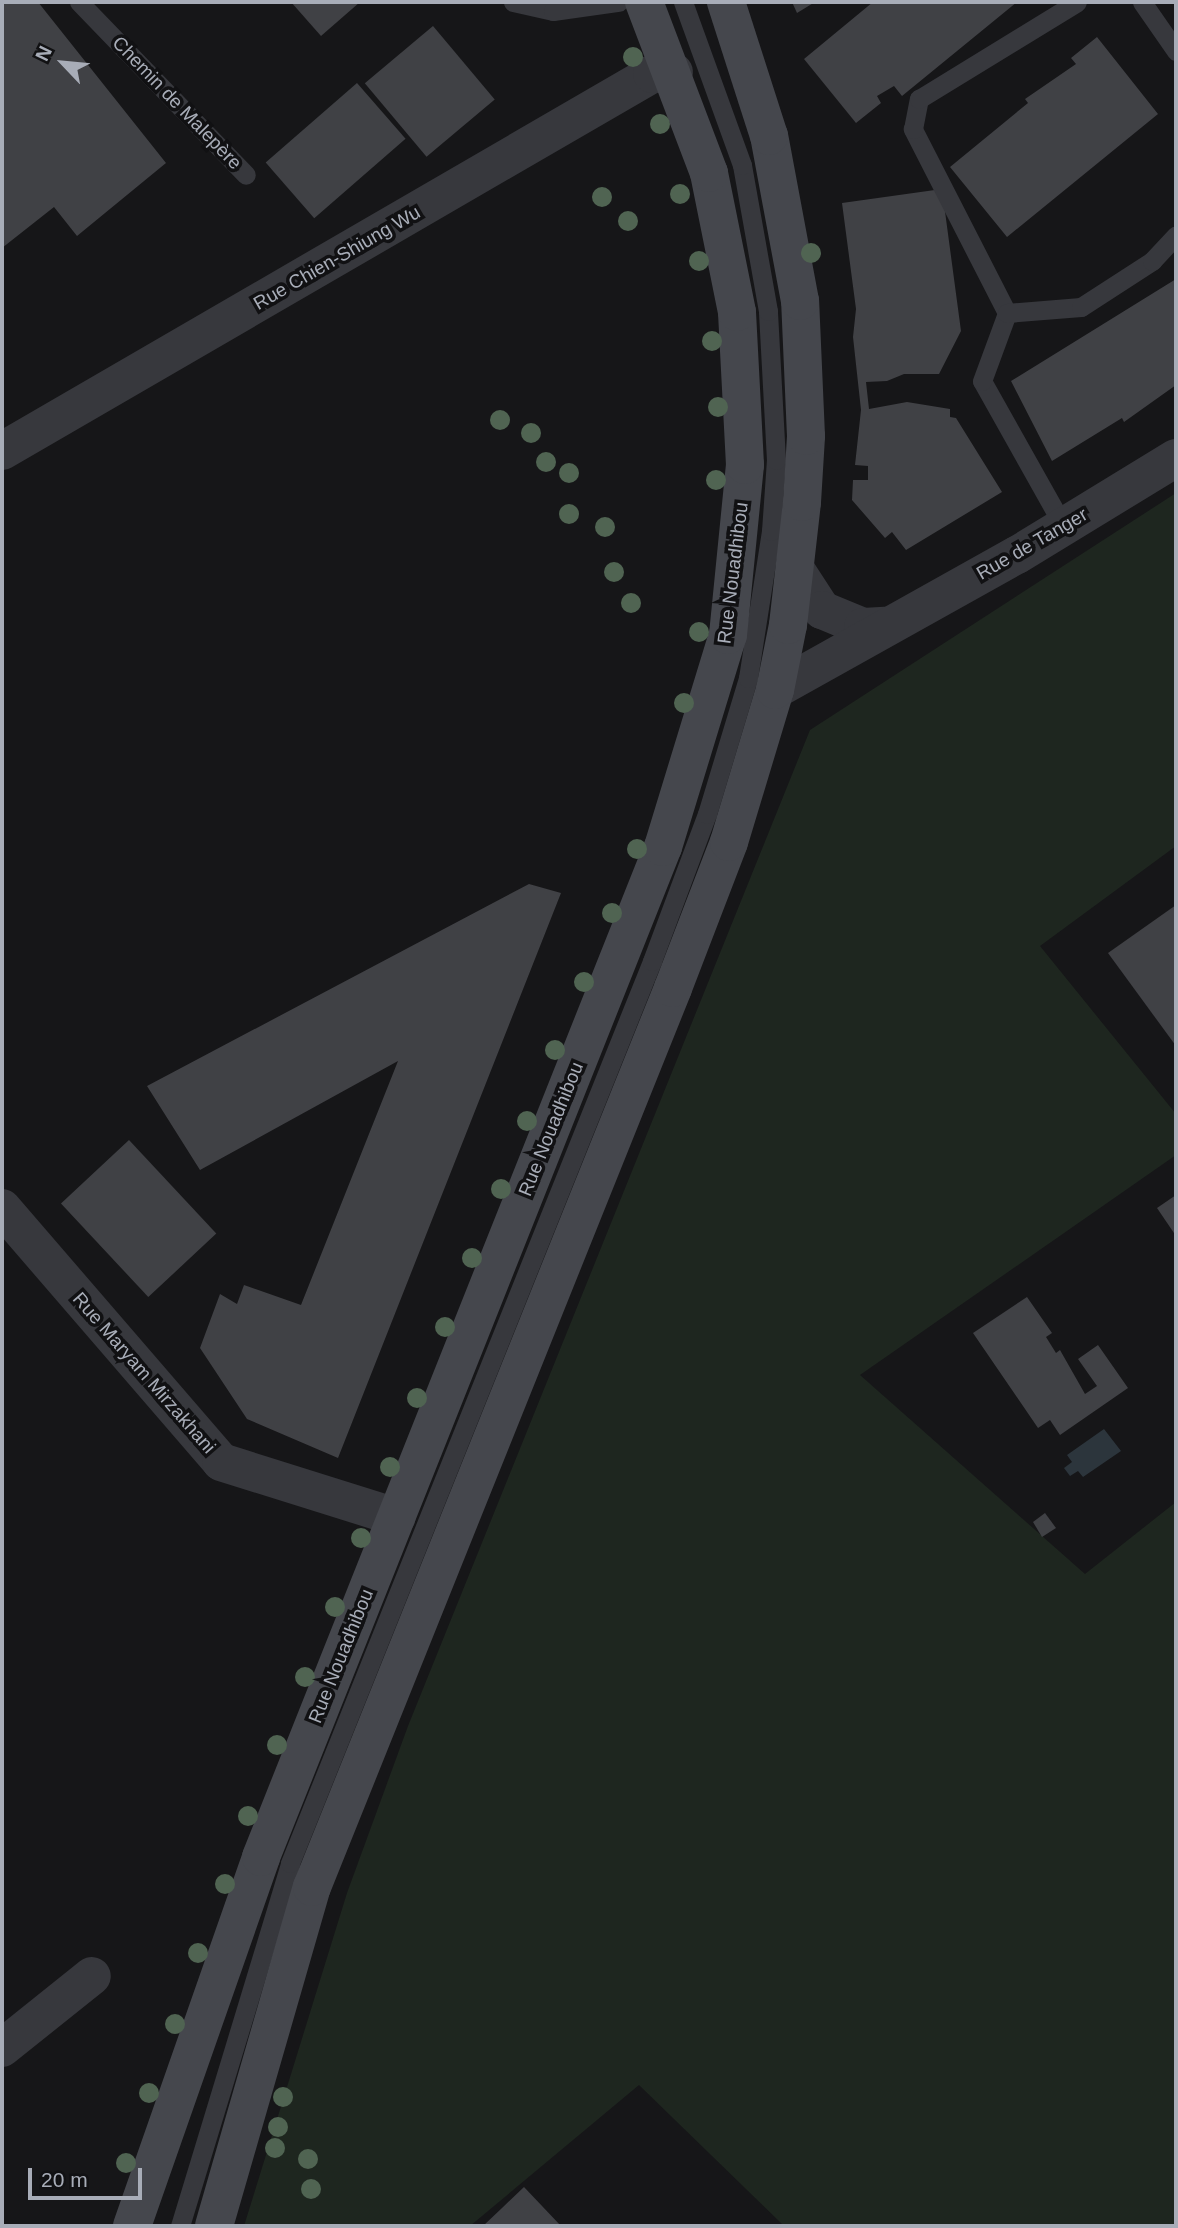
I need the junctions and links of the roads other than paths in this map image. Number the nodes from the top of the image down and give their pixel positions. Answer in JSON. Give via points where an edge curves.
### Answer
{"nodes":[{"id":1,"x":79,"y":2,"type":"edge"},
{"id":2,"x":513,"y":2,"type":"edge"},
{"id":3,"x":618,"y":2,"type":"edge"},
{"id":4,"x":644,"y":2,"type":"edge"},
{"id":5,"x":683,"y":2,"type":"edge"},
{"id":6,"x":726,"y":2,"type":"edge"},
{"id":7,"x":1077,"y":2,"type":"edge"},
{"id":8,"x":1142,"y":2,"type":"edge"},
{"id":9,"x":550,"y":6,"type":"edge"},
{"id":10,"x":1176,"y":51,"type":"edge"},
{"id":11,"x":674,"y":72,"type":"junction"},
{"id":12,"x":246,"y":175,"type":"dead end"},
{"id":13,"x":1176,"y":234,"type":"edge"},
{"id":14,"x":1007,"y":313,"type":"junction"},
{"id":15,"x":2,"y":452,"type":"edge"},
{"id":16,"x":1176,"y":458,"type":"edge"},
{"id":17,"x":1064,"y":527,"type":"junction"},
{"id":18,"x":796,"y":570,"type":"junction"},
{"id":19,"x":885,"y":626,"type":"junction"},
{"id":20,"x":775,"y":690,"type":"junction"},
{"id":21,"x":2,"y":1208,"type":"edge"},
{"id":22,"x":397,"y":1517,"type":"junction"},
{"id":23,"x":92,"y":1976,"type":"dead end"},
{"id":24,"x":2,"y":2048,"type":"edge"},
{"id":25,"x":203,"y":2153,"type":"junction"},
{"id":26,"x":132,"y":2226,"type":"edge"},
{"id":27,"x":180,"y":2226,"type":"edge"},
{"id":28,"x":193,"y":2226,"type":"edge"},
{"id":29,"x":214,"y":2226,"type":"edge"}],
"edges":[{"from":1,"to":12,"type":"lane","name":"Chemin de Malepère"},
{"from":2,"to":9,"type":"lane"},
{"from":3,"to":9,"type":"lane"},
{"from":4,"to":11,"type":"street","name":"Rue Nouadhibou"},
{"from":5,"to":25,"type":"lane","name":"Rue Nouadhibou","via":[[742,165],[768,311],[776,460],[769,544],[748,678],[707,814],[652,961],[290,1863]]},
{"from":6,"to":18,"type":"street","via":[[769,136],[800,301],[806,436]]},
{"from":7,"to":14,"type":"lane","via":[[919,99],[913,129]]},
{"from":8,"to":10,"type":"lane"},
{"from":11,"to":15,"type":"street","name":"Rue Chien-Shiung Wu","via":[[652,74]]},
{"from":11,"to":22,"type":"street","name":"Rue Nouadhibou","via":[[709,173],[737,312],[745,465],[728,635],[663,847]]},
{"from":13,"to":14,"type":"lane","via":[[1152,261],[1081,307]]},
{"from":14,"to":17,"type":"lane","via":[[982,382]]},
{"from":16,"to":17,"type":"street","name":"Rue de Tanger"},
{"from":17,"to":19,"type":"street","name":"Rue de Tanger"},
{"from":18,"to":19,"type":"street","via":[[822,610],[863,627]]},
{"from":18,"to":20,"type":"street"},
{"from":19,"to":20,"type":"street","name":"Rue de Tanger"},
{"from":20,"to":29,"type":"street","via":[[729,842],[678,976],[312,1887]]},
{"from":21,"to":22,"type":"street","name":"Rue Maryam Mirzakhani","via":[[221,1462]]},
{"from":22,"to":26,"type":"street","name":"Rue Nouadhibou","via":[[261,1857]]},
{"from":23,"to":24,"type":"street"},
{"from":25,"to":27,"type":"lane","name":"Rue Nouadhibou"},
{"from":25,"to":28,"type":"lane","name":"Rue Nouadhibou"}]}
